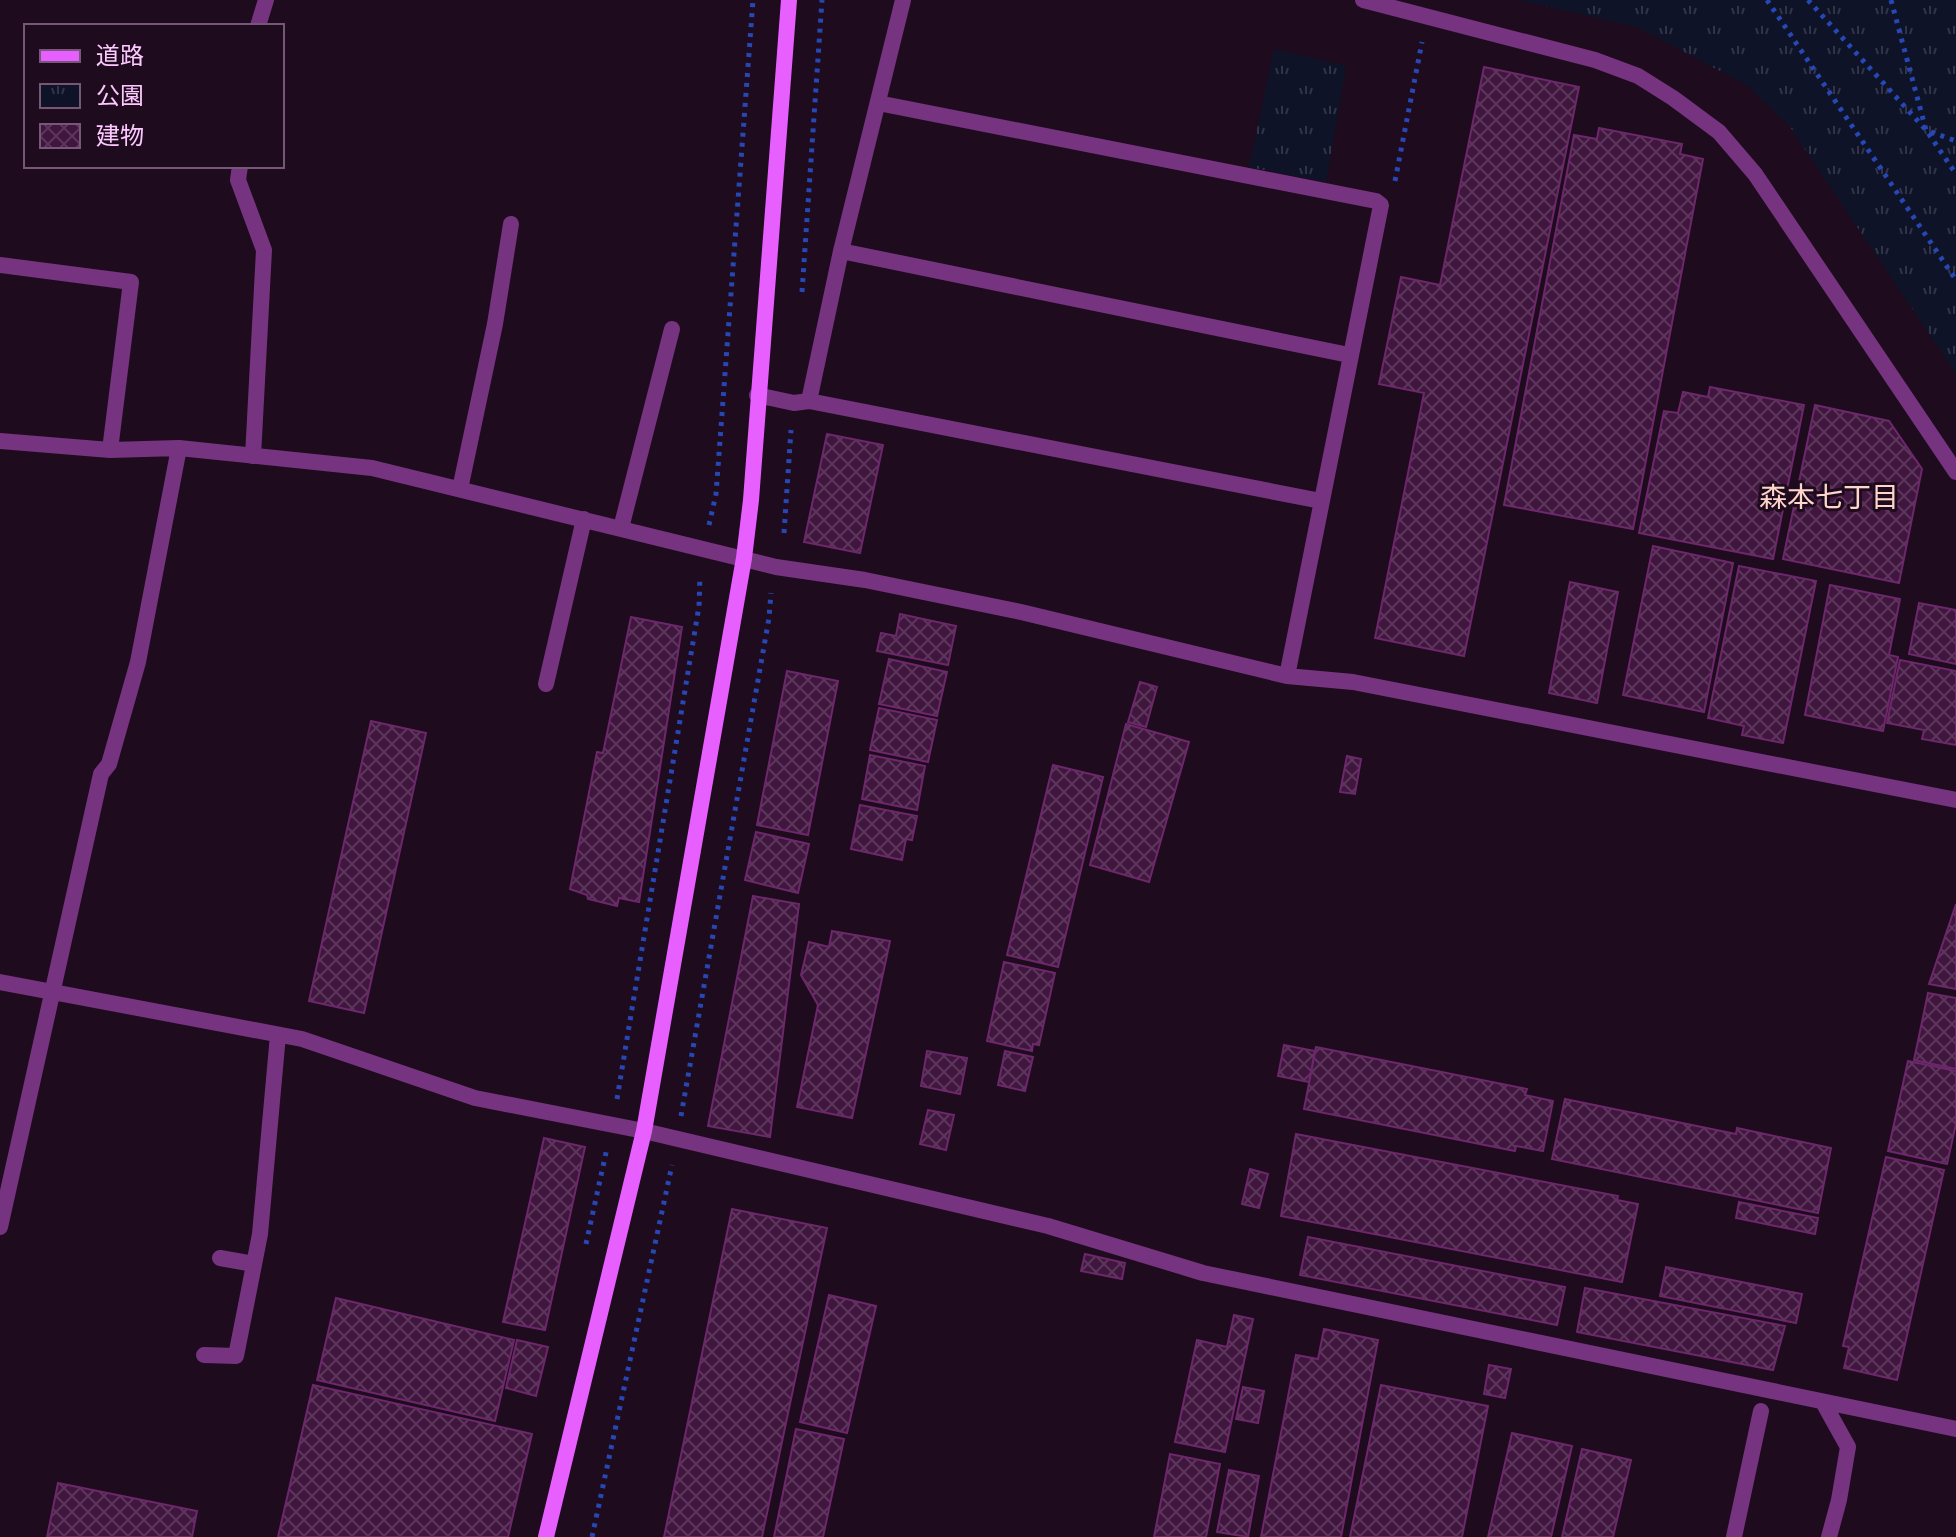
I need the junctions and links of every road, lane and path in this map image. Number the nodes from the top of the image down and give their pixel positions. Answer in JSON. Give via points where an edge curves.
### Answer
{"nodes":[{"id":1,"x":266,"y":0,"type":"edge"},
{"id":2,"x":753,"y":0,"type":"edge"},
{"id":3,"x":789,"y":0,"type":"edge"},
{"id":4,"x":822,"y":0,"type":"edge"},
{"id":5,"x":903,"y":0,"type":"edge"},
{"id":6,"x":1363,"y":0,"type":"edge"},
{"id":7,"x":1767,"y":0,"type":"edge"},
{"id":8,"x":1808,"y":0,"type":"edge"},
{"id":9,"x":1891,"y":0,"type":"edge"},
{"id":10,"x":1427,"y":17,"type":"junction"},
{"id":11,"x":259,"y":24,"type":"edge"},
{"id":12,"x":878,"y":103,"type":"junction"},
{"id":13,"x":1926,"y":130,"type":"junction"},
{"id":14,"x":1956,"y":141,"type":"edge"},
{"id":15,"x":240,"y":168,"type":"edge"},
{"id":16,"x":1956,"y":174,"type":"edge"},
{"id":17,"x":1381,"y":205,"type":"junction"},
{"id":18,"x":511,"y":224,"type":"dead end"},
{"id":19,"x":841,"y":251,"type":"junction"},
{"id":20,"x":0,"y":265,"type":"edge"},
{"id":21,"x":1956,"y":280,"type":"edge"},
{"id":22,"x":801,"y":294,"type":"dead end"},
{"id":23,"x":672,"y":329,"type":"dead end"},
{"id":24,"x":1349,"y":355,"type":"junction"},
{"id":25,"x":757,"y":395,"type":"junction"},
{"id":26,"x":802,"y":402,"type":"junction"},
{"id":27,"x":0,"y":441,"type":"edge"},
{"id":28,"x":179,"y":448,"type":"junction"},
{"id":29,"x":110,"y":450,"type":"junction"},
{"id":30,"x":253,"y":456,"type":"junction"},
{"id":31,"x":1956,"y":472,"type":"edge"},
{"id":32,"x":460,"y":489,"type":"junction"},
{"id":33,"x":1321,"y":501,"type":"junction"},
{"id":34,"x":584,"y":519,"type":"junction"},
{"id":35,"x":709,"y":526,"type":"dead end"},
{"id":36,"x":621,"y":528,"type":"junction"},
{"id":37,"x":784,"y":533,"type":"dead end"},
{"id":38,"x":744,"y":558,"type":"junction"},
{"id":39,"x":700,"y":573,"type":"dead end"},
{"id":40,"x":771,"y":592,"type":"dead end"},
{"id":41,"x":1287,"y":676,"type":"junction"},
{"id":42,"x":546,"y":684,"type":"dead end"},
{"id":43,"x":1956,"y":800,"type":"edge"},
{"id":44,"x":0,"y":982,"type":"edge"},
{"id":45,"x":53,"y":992,"type":"junction"},
{"id":46,"x":278,"y":1035,"type":"junction"},
{"id":47,"x":613,"y":1124,"type":"junction"},
{"id":48,"x":644,"y":1131,"type":"junction"},
{"id":49,"x":677,"y":1138,"type":"junction"},
{"id":50,"x":0,"y":1227,"type":"edge"},
{"id":51,"x":585,"y":1247,"type":"dead end"},
{"id":52,"x":220,"y":1258,"type":"dead end"},
{"id":53,"x":254,"y":1264,"type":"junction"},
{"id":54,"x":204,"y":1355,"type":"dead end"},
{"id":55,"x":1823,"y":1402,"type":"junction"},
{"id":56,"x":1761,"y":1411,"type":"dead end"},
{"id":57,"x":1956,"y":1429,"type":"edge"},
{"id":58,"x":546,"y":1537,"type":"edge"},
{"id":59,"x":592,"y":1537,"type":"edge"},
{"id":60,"x":1734,"y":1537,"type":"edge"},
{"id":61,"x":1829,"y":1537,"type":"edge"}],
"edges":[{"from":1,"to":11,"type":"street"},
{"from":2,"to":35,"type":"path","via":[[716,494]]},
{"from":3,"to":25,"type":"street"},
{"from":4,"to":22,"type":"path"},
{"from":5,"to":12,"type":"street"},
{"from":6,"to":10,"type":"street"},
{"from":7,"to":21,"type":"path"},
{"from":8,"to":13,"type":"path"},
{"from":9,"to":13,"type":"path"},
{"from":10,"to":17,"type":"path","via":[[1393,189]]},
{"from":10,"to":31,"type":"street","via":[[1638,76],[1719,132],[1755,174]]},
{"from":12,"to":17,"type":"street"},
{"from":12,"to":19,"type":"street"},
{"from":13,"to":14,"type":"path"},
{"from":13,"to":16,"type":"path"},
{"from":15,"to":30,"type":"street","via":[[238,180],[264,250]]},
{"from":17,"to":24,"type":"street"},
{"from":18,"to":32,"type":"street"},
{"from":19,"to":24,"type":"street"},
{"from":19,"to":26,"type":"street"},
{"from":20,"to":29,"type":"street","via":[[131,282]]},
{"from":23,"to":36,"type":"street"},
{"from":24,"to":33,"type":"street"},
{"from":25,"to":26,"type":"street"},
{"from":25,"to":38,"type":"street"},
{"from":26,"to":33,"type":"street"},
{"from":26,"to":37,"type":"path"},
{"from":27,"to":29,"type":"street"},
{"from":28,"to":29,"type":"street"},
{"from":28,"to":30,"type":"street"},
{"from":28,"to":45,"type":"street","via":[[138,662],[109,764],[101,774]]},
{"from":30,"to":32,"type":"street","via":[[372,468]]},
{"from":32,"to":34,"type":"street"},
{"from":33,"to":41,"type":"street"},
{"from":34,"to":36,"type":"street"},
{"from":34,"to":42,"type":"street"},
{"from":36,"to":38,"type":"street"},
{"from":38,"to":41,"type":"street","via":[[1021,612]]},
{"from":38,"to":48,"type":"street"},
{"from":39,"to":47,"type":"path","via":[[699,606]]},
{"from":40,"to":49,"type":"path"},
{"from":41,"to":43,"type":"street","via":[[1353,682]]},
{"from":44,"to":45,"type":"street"},
{"from":45,"to":46,"type":"street"},
{"from":45,"to":50,"type":"street"},
{"from":46,"to":47,"type":"street","via":[[475,1098]]},
{"from":46,"to":53,"type":"street"},
{"from":47,"to":48,"type":"street"},
{"from":47,"to":51,"type":"path"},
{"from":48,"to":49,"type":"street"},
{"from":48,"to":58,"type":"street"},
{"from":49,"to":55,"type":"street","via":[[1048,1226],[1203,1273]]},
{"from":49,"to":59,"type":"path"},
{"from":52,"to":53,"type":"street"},
{"from":53,"to":54,"type":"street","via":[[236,1356]]},
{"from":55,"to":57,"type":"street"},
{"from":55,"to":61,"type":"street","via":[[1848,1447]]},
{"from":56,"to":60,"type":"street"}]}
